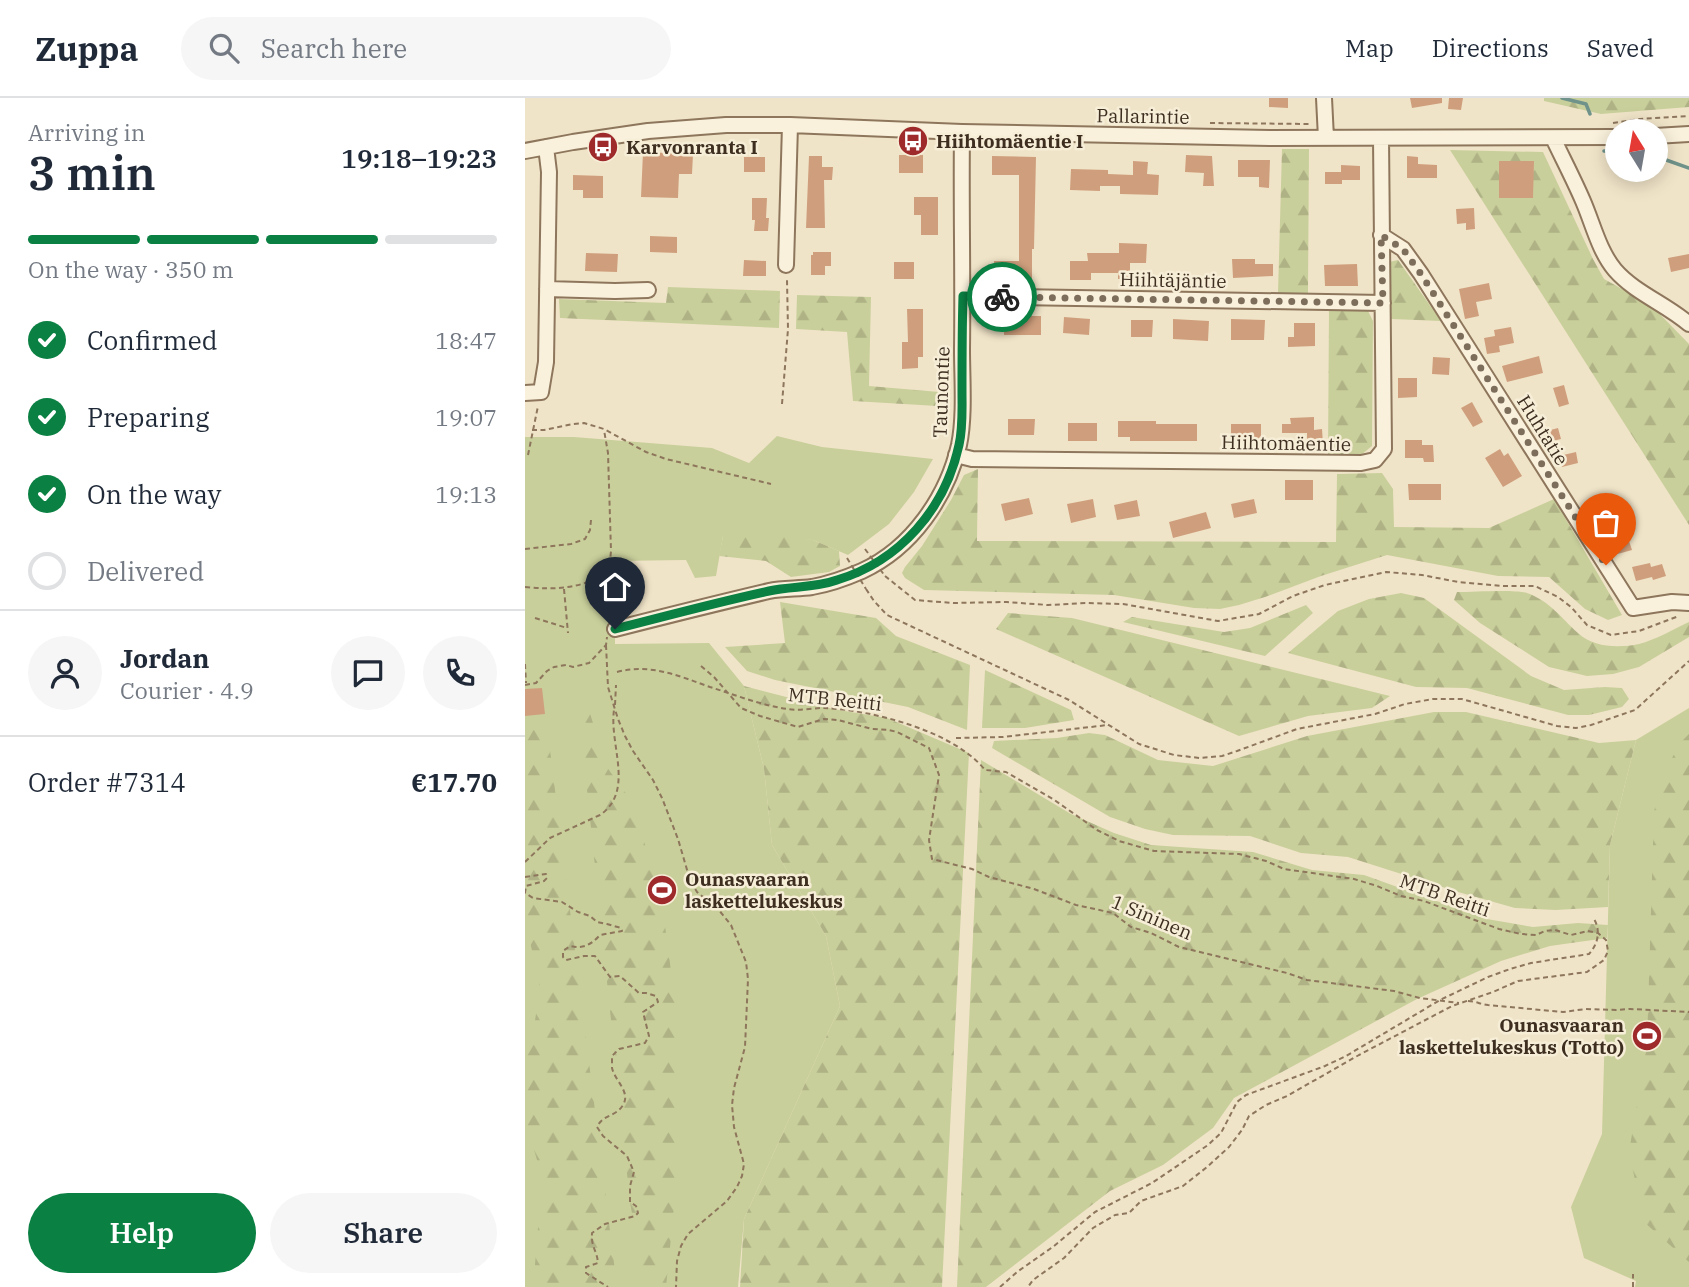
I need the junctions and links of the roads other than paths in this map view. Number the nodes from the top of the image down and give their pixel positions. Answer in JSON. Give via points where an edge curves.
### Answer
{"nodes":[{"id":1,"x":1324,"y":98,"type":"edge"},
{"id":2,"x":790,"y":125,"type":"junction"},
{"id":3,"x":962,"y":132,"type":"junction"},
{"id":4,"x":1689,"y":134,"type":"edge"},
{"id":5,"x":1668,"y":135,"type":"edge"},
{"id":6,"x":1605,"y":137,"type":"edge"},
{"id":7,"x":1326,"y":138,"type":"junction"},
{"id":8,"x":1381,"y":138,"type":"junction"},
{"id":9,"x":1553,"y":138,"type":"junction"},
{"id":10,"x":546,"y":146,"type":"junction"},
{"id":11,"x":525,"y":151,"type":"edge"},
{"id":12,"x":1381,"y":235,"type":"junction"},
{"id":13,"x":786,"y":265,"type":"road end"},
{"id":14,"x":547,"y":289,"type":"junction"},
{"id":15,"x":648,"y":290,"type":"dead end"},
{"id":16,"x":963,"y":296,"type":"junction"},
{"id":17,"x":1383,"y":303,"type":"junction"},
{"id":18,"x":1689,"y":324,"type":"edge"},
{"id":19,"x":525,"y":394,"type":"edge"},
{"id":20,"x":956,"y":455,"type":"junction"},
{"id":21,"x":1689,"y":603,"type":"edge"},
{"id":22,"x":611,"y":629,"type":"road end"}],
"edges":[{"from":1,"to":7,"type":"street"},
{"from":2,"to":3,"type":"street","name":"Pallarintie"},
{"from":2,"to":10,"type":"street","name":"Pallarintie","via":[[677,128]]},
{"from":2,"to":13,"type":"street"},
{"from":3,"to":7,"type":"street","name":"Pallarintie"},
{"from":3,"to":16,"type":"street","name":"Taunontie"},
{"from":4,"to":5,"type":"street"},
{"from":6,"to":9,"type":"street","name":"Pallarintie"},
{"from":7,"to":8,"type":"street","name":"Pallarintie"},
{"from":8,"to":9,"type":"street","name":"Pallarintie"},
{"from":8,"to":12,"type":"street","name":"Hiihtomäentie"},
{"from":9,"to":18,"type":"street","via":[[1616,271]]},
{"from":10,"to":11,"type":"street","name":"Pallarintie"},
{"from":10,"to":14,"type":"street"},
{"from":12,"to":17,"type":"street","name":"Hiihtomäentie"},
{"from":12,"to":21,"type":"street","name":"Huhtatie","via":[[1403,249],[1421,274],[1633,608]]},
{"from":14,"to":15,"type":"street"},
{"from":14,"to":19,"type":"street","via":[[541,392]]},
{"from":16,"to":17,"type":"street","name":"Hiihtäjäntie"},
{"from":16,"to":20,"type":"street","name":"Taunontie","via":[[962,414]]},
{"from":17,"to":20,"type":"street","name":"Hiihtomäentie","via":[[1384,449],[1375,460],[972,459]]},
{"from":20,"to":22,"type":"street","name":"Taunontie","via":[[947,481],[920,524],[902,545],[863,571],[811,587],[773,590]]}]}
